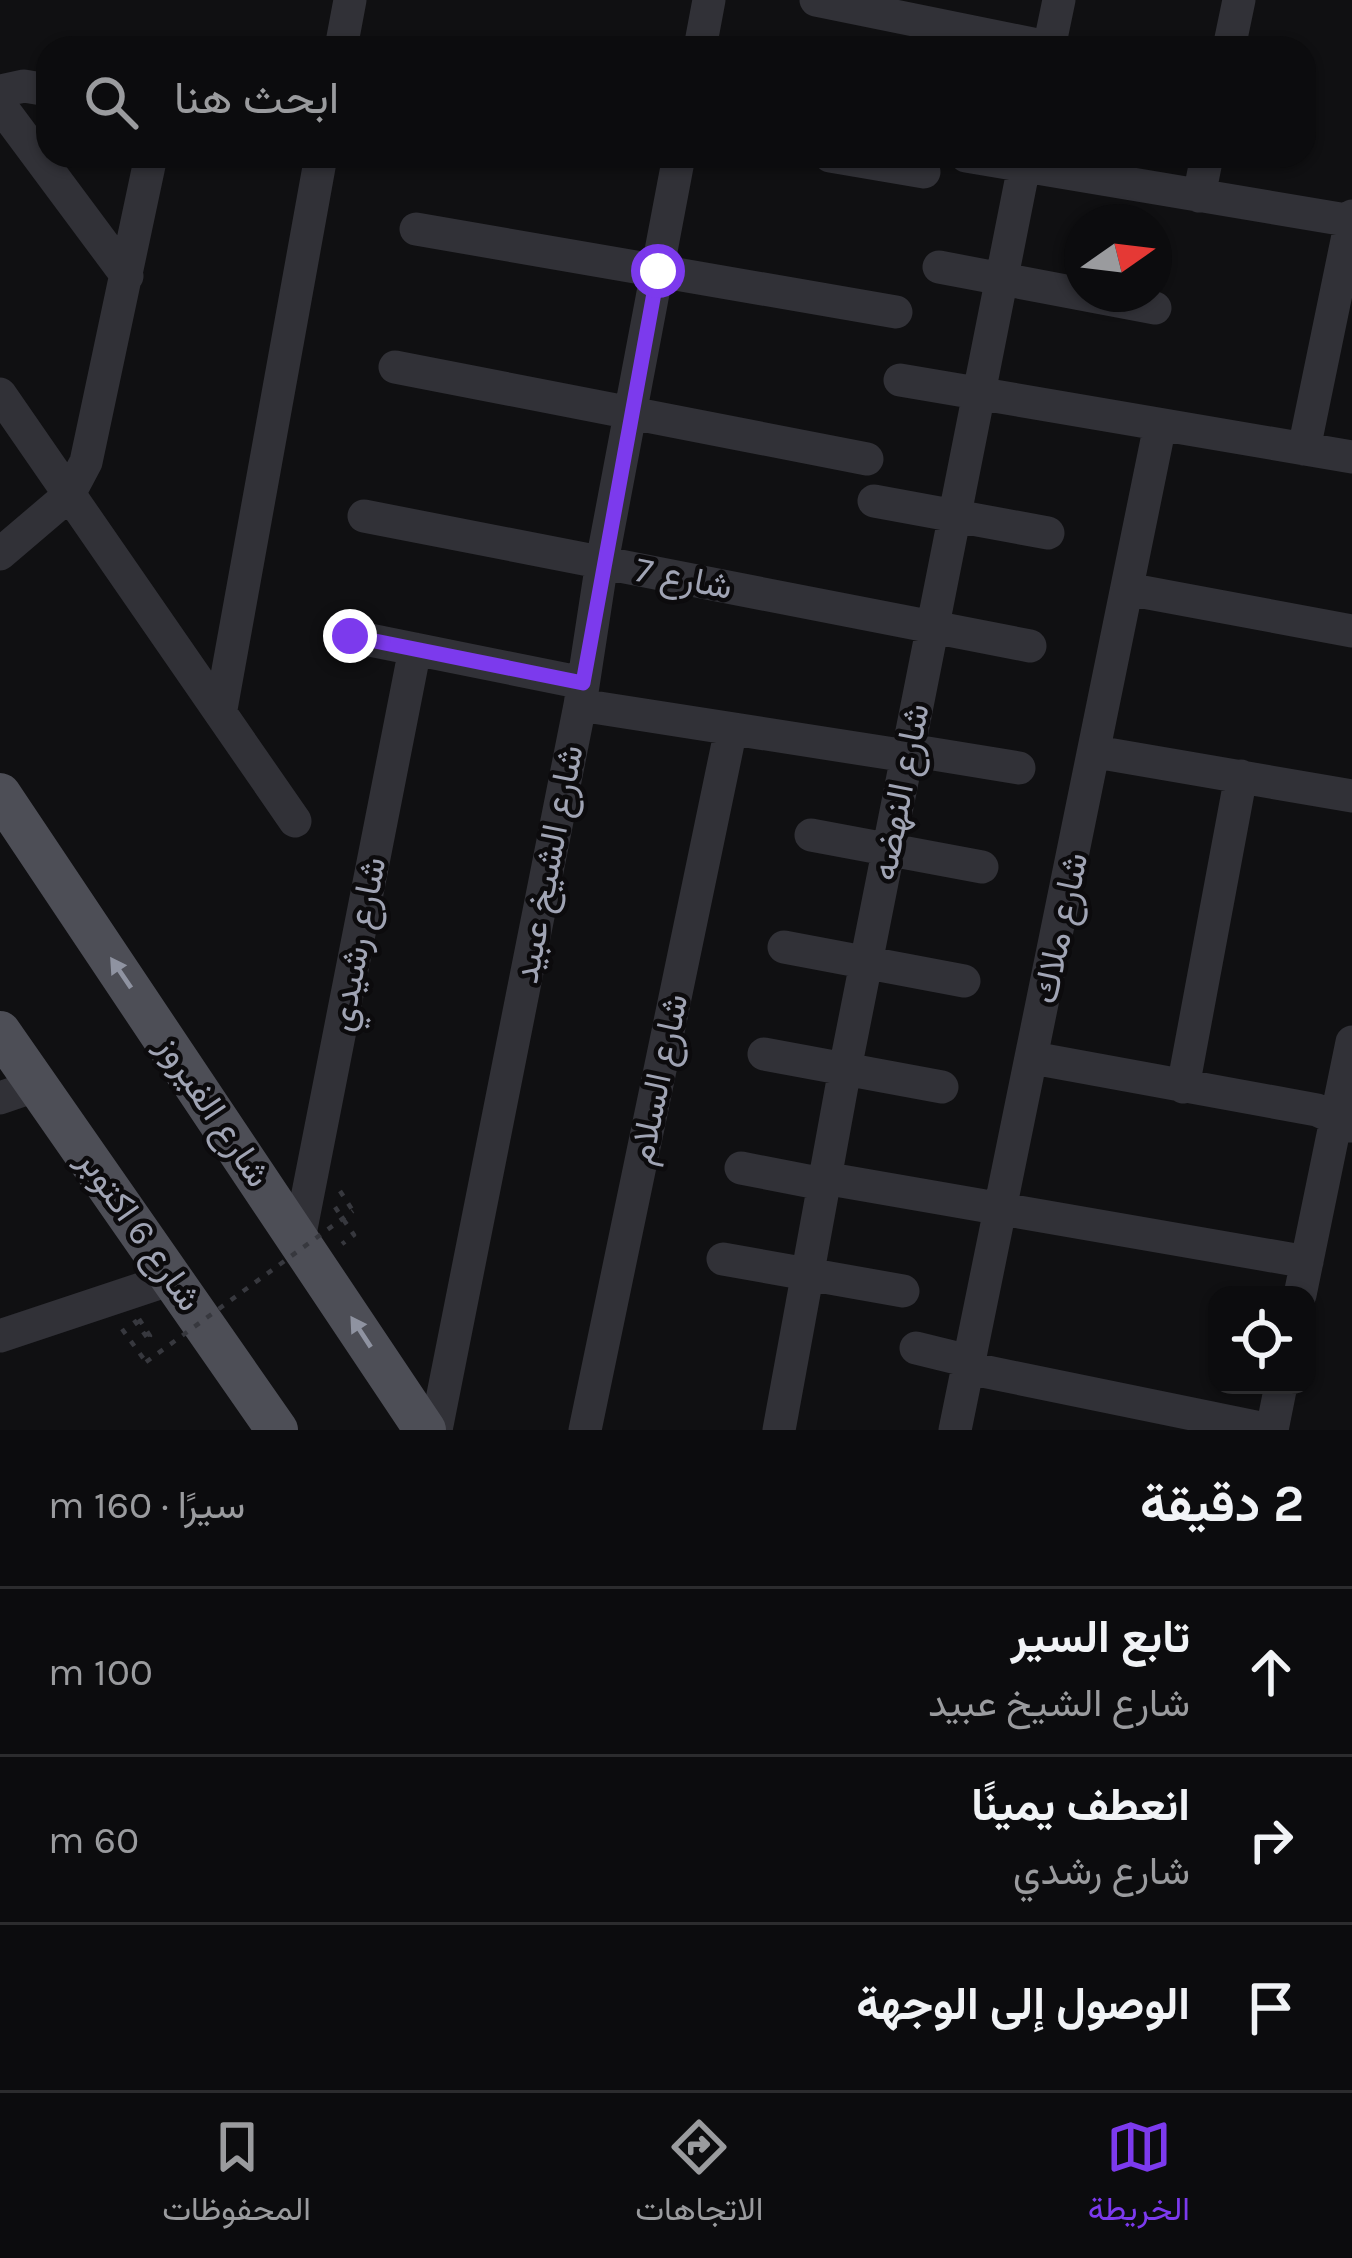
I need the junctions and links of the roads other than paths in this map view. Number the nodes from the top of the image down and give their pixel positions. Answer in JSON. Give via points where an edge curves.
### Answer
{"nodes":[{"id":1,"x":350,"y":0,"type":"edge"},
{"id":2,"x":709,"y":0,"type":"edge"},
{"id":3,"x":816,"y":0,"type":"edge"},
{"id":4,"x":1059,"y":0,"type":"edge"},
{"id":5,"x":1239,"y":0,"type":"edge"},
{"id":6,"x":343,"y":36,"type":"edge"},
{"id":7,"x":702,"y":36,"type":"edge"},
{"id":8,"x":992,"y":36,"type":"edge"},
{"id":9,"x":1052,"y":36,"type":"edge"},
{"id":10,"x":1232,"y":36,"type":"edge"},
{"id":11,"x":36,"y":88,"type":"edge"},
{"id":12,"x":0,"y":91,"type":"edge"},
{"id":13,"x":0,"y":105,"type":"edge"},
{"id":14,"x":36,"y":153,"type":"edge"},
{"id":15,"x":47,"y":168,"type":"edge"},
{"id":16,"x":149,"y":168,"type":"edge"},
{"id":17,"x":319,"y":168,"type":"edge"},
{"id":18,"x":677,"y":168,"type":"edge"},
{"id":19,"x":900,"y":168,"type":"edge"},
{"id":20,"x":1025,"y":168,"type":"edge"},
{"id":21,"x":1061,"y":168,"type":"edge"},
{"id":22,"x":1205,"y":168,"type":"edge"},
{"id":23,"x":924,"y":172,"type":"dead end"},
{"id":24,"x":1199,"y":196,"type":"junction"},
{"id":25,"x":1352,"y":220,"type":"edge"},
{"id":26,"x":416,"y":229,"type":"dead end"},
{"id":27,"x":938,"y":267,"type":"dead end"},
{"id":28,"x":658,"y":271,"type":"junction"},
{"id":29,"x":127,"y":276,"type":"junction"},
{"id":30,"x":1002,"y":280,"type":"junction"},
{"id":31,"x":1064,"y":291,"type":"edge"},
{"id":32,"x":896,"y":312,"type":"dead end"},
{"id":33,"x":395,"y":368,"type":"dead end"},
{"id":34,"x":900,"y":380,"type":"dead end"},
{"id":35,"x":0,"y":394,"type":"edge"},
{"id":36,"x":980,"y":394,"type":"junction"},
{"id":37,"x":631,"y":413,"type":"junction"},
{"id":38,"x":1160,"y":424,"type":"junction"},
{"id":39,"x":1304,"y":449,"type":"junction"},
{"id":40,"x":1352,"y":457,"type":"edge"},
{"id":41,"x":867,"y":459,"type":"dead end"},
{"id":42,"x":68,"y":496,"type":"junction"},
{"id":43,"x":874,"y":501,"type":"dead end"},
{"id":44,"x":364,"y":516,"type":"dead end"},
{"id":45,"x":955,"y":516,"type":"junction"},
{"id":46,"x":1048,"y":532,"type":"dead end"},
{"id":47,"x":0,"y":554,"type":"edge"},
{"id":48,"x":602,"y":562,"type":"junction"},
{"id":49,"x":1127,"y":590,"type":"junction"},
{"id":50,"x":932,"y":626,"type":"junction"},
{"id":51,"x":1352,"y":631,"type":"edge"},
{"id":52,"x":350,"y":636,"type":"dead end"},
{"id":53,"x":1030,"y":646,"type":"dead end"},
{"id":54,"x":415,"y":649,"type":"junction"},
{"id":55,"x":581,"y":694,"type":"junction"},
{"id":56,"x":221,"y":709,"type":"junction"},
{"id":57,"x":731,"y":729,"type":"junction"},
{"id":58,"x":1096,"y":752,"type":"junction"},
{"id":59,"x":908,"y":753,"type":"junction"},
{"id":60,"x":1018,"y":768,"type":"dead end"},
{"id":61,"x":1241,"y":776,"type":"junction"},
{"id":62,"x":0,"y":794,"type":"edge"},
{"id":63,"x":1352,"y":796,"type":"edge"},
{"id":64,"x":295,"y":821,"type":"dead end"},
{"id":65,"x":811,"y":835,"type":"dead end"},
{"id":66,"x":889,"y":849,"type":"junction"},
{"id":67,"x":982,"y":867,"type":"dead end"},
{"id":68,"x":784,"y":947,"type":"dead end"},
{"id":69,"x":866,"y":962,"type":"junction"},
{"id":70,"x":964,"y":981,"type":"dead end"},
{"id":71,"x":0,"y":1032,"type":"edge"},
{"id":72,"x":1352,"y":1042,"type":"edge"},
{"id":73,"x":764,"y":1054,"type":"dead end"},
{"id":74,"x":1034,"y":1058,"type":"junction"},
{"id":75,"x":845,"y":1069,"type":"junction"},
{"id":76,"x":1183,"y":1087,"type":"junction"},
{"id":77,"x":942,"y":1088,"type":"dead end"},
{"id":78,"x":19,"y":1091,"type":"edge"},
{"id":79,"x":1344,"y":1122,"type":"edge"},
{"id":80,"x":742,"y":1168,"type":"dead end"},
{"id":81,"x":823,"y":1181,"type":"junction"},
{"id":82,"x":1003,"y":1211,"type":"junction"},
{"id":83,"x":299,"y":1239,"type":"junction"},
{"id":84,"x":723,"y":1259,"type":"dead end"},
{"id":85,"x":806,"y":1274,"type":"junction"},
{"id":86,"x":174,"y":1278,"type":"junction"},
{"id":87,"x":1304,"y":1279,"type":"edge"},
{"id":88,"x":904,"y":1291,"type":"dead end"},
{"id":89,"x":0,"y":1336,"type":"edge"},
{"id":90,"x":916,"y":1348,"type":"dead end"},
{"id":91,"x":968,"y":1365,"type":"junction"},
{"id":92,"x":1279,"y":1394,"type":"edge"},
{"id":93,"x":1108,"y":1414,"type":"edge"},
{"id":94,"x":278,"y":1430,"type":"edge"},
{"id":95,"x":425,"y":1430,"type":"edge"},
{"id":96,"x":436,"y":1430,"type":"edge"},
{"id":97,"x":585,"y":1430,"type":"edge"},
{"id":98,"x":779,"y":1430,"type":"edge"},
{"id":99,"x":955,"y":1430,"type":"edge"},
{"id":100,"x":1271,"y":1430,"type":"edge"}],
"edges":[{"from":1,"to":6,"type":"street"},
{"from":2,"to":7,"type":"street"},
{"from":3,"to":8,"type":"street"},
{"from":4,"to":9,"type":"street"},
{"from":5,"to":10,"type":"street"},
{"from":11,"to":12,"type":"street"},
{"from":13,"to":14,"type":"street"},
{"from":15,"to":29,"type":"street"},
{"from":16,"to":29,"type":"street"},
{"from":17,"to":56,"type":"street"},
{"from":18,"to":28,"type":"street","name":"شارع الشيخ عبيد"},
{"from":19,"to":23,"type":"street"},
{"from":20,"to":30,"type":"street","name":"شارع النهضه"},
{"from":21,"to":24,"type":"street"},
{"from":22,"to":24,"type":"street"},
{"from":24,"to":25,"type":"street"},
{"from":25,"to":39,"type":"street"},
{"from":26,"to":28,"type":"street"},
{"from":27,"to":30,"type":"street"},
{"from":28,"to":32,"type":"street"},
{"from":28,"to":37,"type":"street","name":"شارع الشيخ عبيد"},
{"from":29,"to":42,"type":"street","via":[[95,433]]},
{"from":30,"to":31,"type":"street"},
{"from":30,"to":36,"type":"street","name":"شارع النهضه"},
{"from":33,"to":37,"type":"street"},
{"from":34,"to":36,"type":"street"},
{"from":35,"to":42,"type":"street"},
{"from":36,"to":38,"type":"street"},
{"from":36,"to":45,"type":"street","name":"شارع النهضه"},
{"from":37,"to":41,"type":"street"},
{"from":37,"to":48,"type":"street","name":"شارع الشيخ عبيد"},
{"from":38,"to":39,"type":"street"},
{"from":38,"to":49,"type":"street","name":"شارع ملاك"},
{"from":39,"to":40,"type":"street"},
{"from":42,"to":47,"type":"street"},
{"from":42,"to":56,"type":"street"},
{"from":43,"to":45,"type":"street"},
{"from":44,"to":48,"type":"street","name":"شارع 7"},
{"from":45,"to":46,"type":"street"},
{"from":45,"to":50,"type":"street","name":"شارع النهضه"},
{"from":48,"to":50,"type":"street","name":"شارع 7"},
{"from":48,"to":55,"type":"street","name":"شارع الشيخ عبيد"},
{"from":49,"to":51,"type":"street"},
{"from":49,"to":58,"type":"street","name":"شارع ملاك"},
{"from":50,"to":53,"type":"street","name":"شارع 7"},
{"from":50,"to":59,"type":"street","name":"شارع النهضه"},
{"from":52,"to":54,"type":"street"},
{"from":54,"to":55,"type":"street"},
{"from":54,"to":83,"type":"street","name":"شارع رشيدي"},
{"from":55,"to":57,"type":"street"},
{"from":55,"to":96,"type":"street","name":"شارع الشيخ عبيد"},
{"from":56,"to":64,"type":"street"},
{"from":57,"to":59,"type":"street"},
{"from":57,"to":97,"type":"street","name":"شارع السلام"},
{"from":58,"to":61,"type":"street"},
{"from":58,"to":74,"type":"street","name":"شارع ملاك"},
{"from":59,"to":60,"type":"street"},
{"from":59,"to":66,"type":"street","name":"شارع النهضه"},
{"from":61,"to":63,"type":"street"},
{"from":61,"to":76,"type":"street"},
{"from":83,"to":62,"type":"main road","name":"شارع الفيروز","one_way":true},
{"from":65,"to":66,"type":"street"},
{"from":66,"to":67,"type":"street"},
{"from":66,"to":69,"type":"street","name":"شارع النهضه"},
{"from":68,"to":69,"type":"street"},
{"from":69,"to":70,"type":"street"},
{"from":69,"to":75,"type":"street","name":"شارع النهضه"},
{"from":71,"to":78,"type":"main road","name":"شارع 6 اكتوبر"},
{"from":72,"to":79,"type":"street"},
{"from":73,"to":75,"type":"street"},
{"from":74,"to":76,"type":"street"},
{"from":74,"to":82,"type":"street","name":"شارع ملاك"},
{"from":75,"to":77,"type":"street"},
{"from":75,"to":81,"type":"street","name":"شارع النهضه"},
{"from":76,"to":79,"type":"street"},
{"from":78,"to":86,"type":"main road","name":"شارع 6 اكتوبر"},
{"from":79,"to":87,"type":"street"},
{"from":80,"to":81,"type":"street"},
{"from":81,"to":82,"type":"street"},
{"from":81,"to":85,"type":"street","name":"شارع النهضه"},
{"from":82,"to":87,"type":"street"},
{"from":82,"to":91,"type":"street","name":"شارع ملاك"},
{"from":95,"to":83,"type":"main road","name":"شارع الفيروز","one_way":true},
{"from":84,"to":85,"type":"street"},
{"from":85,"to":88,"type":"street"},
{"from":85,"to":98,"type":"street","name":"شارع النهضه"},
{"from":86,"to":89,"type":"street"},
{"from":86,"to":94,"type":"main road","name":"شارع 6 اكتوبر"},
{"from":90,"to":91,"type":"street"},
{"from":91,"to":93,"type":"street"},
{"from":91,"to":99,"type":"street","name":"شارع ملاك"},
{"from":92,"to":100,"type":"street"},
{"from":93,"to":100,"type":"street"}]}
